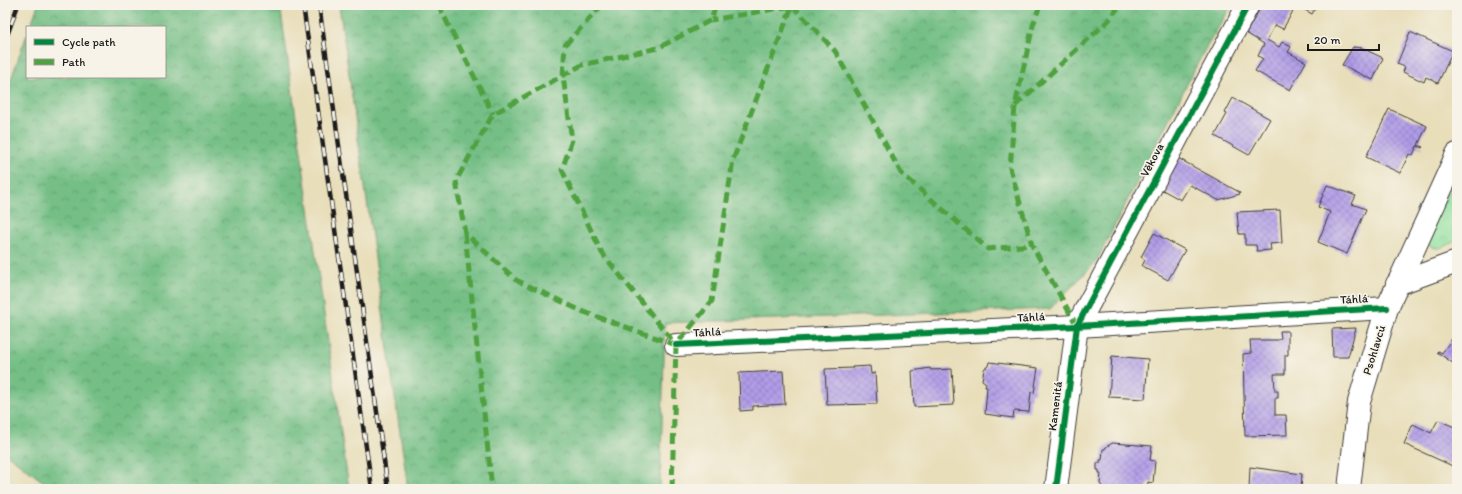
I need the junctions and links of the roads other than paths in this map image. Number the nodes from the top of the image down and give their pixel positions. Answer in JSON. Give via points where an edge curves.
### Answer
{"nodes":[{"id":1,"x":1248,"y":5,"type":"edge"},
{"id":2,"x":1457,"y":154,"type":"edge"},
{"id":3,"x":1457,"y":262,"type":"edge"},
{"id":4,"x":1397,"y":284,"type":"junction"},
{"id":5,"x":1387,"y":308,"type":"junction"},
{"id":6,"x":1076,"y":326,"type":"junction"},
{"id":7,"x":676,"y":345,"type":"dead end"},
{"id":8,"x":1056,"y":489,"type":"edge"},
{"id":9,"x":1348,"y":489,"type":"edge"}],
"edges":[{"from":1,"to":6,"type":"street","name":"Věkova"},
{"from":2,"to":4,"type":"street","name":"Psohlavců"},
{"from":3,"to":4,"type":"street"},
{"from":4,"to":5,"type":"street","name":"Psohlavců"},
{"from":5,"to":6,"type":"street","name":"Táhlá"},
{"from":5,"to":9,"type":"street","name":"Psohlavců","via":[[1359,402]]},
{"from":6,"to":7,"type":"street","name":"Táhlá"},
{"from":6,"to":8,"type":"street","name":"Kamenitá"}]}
